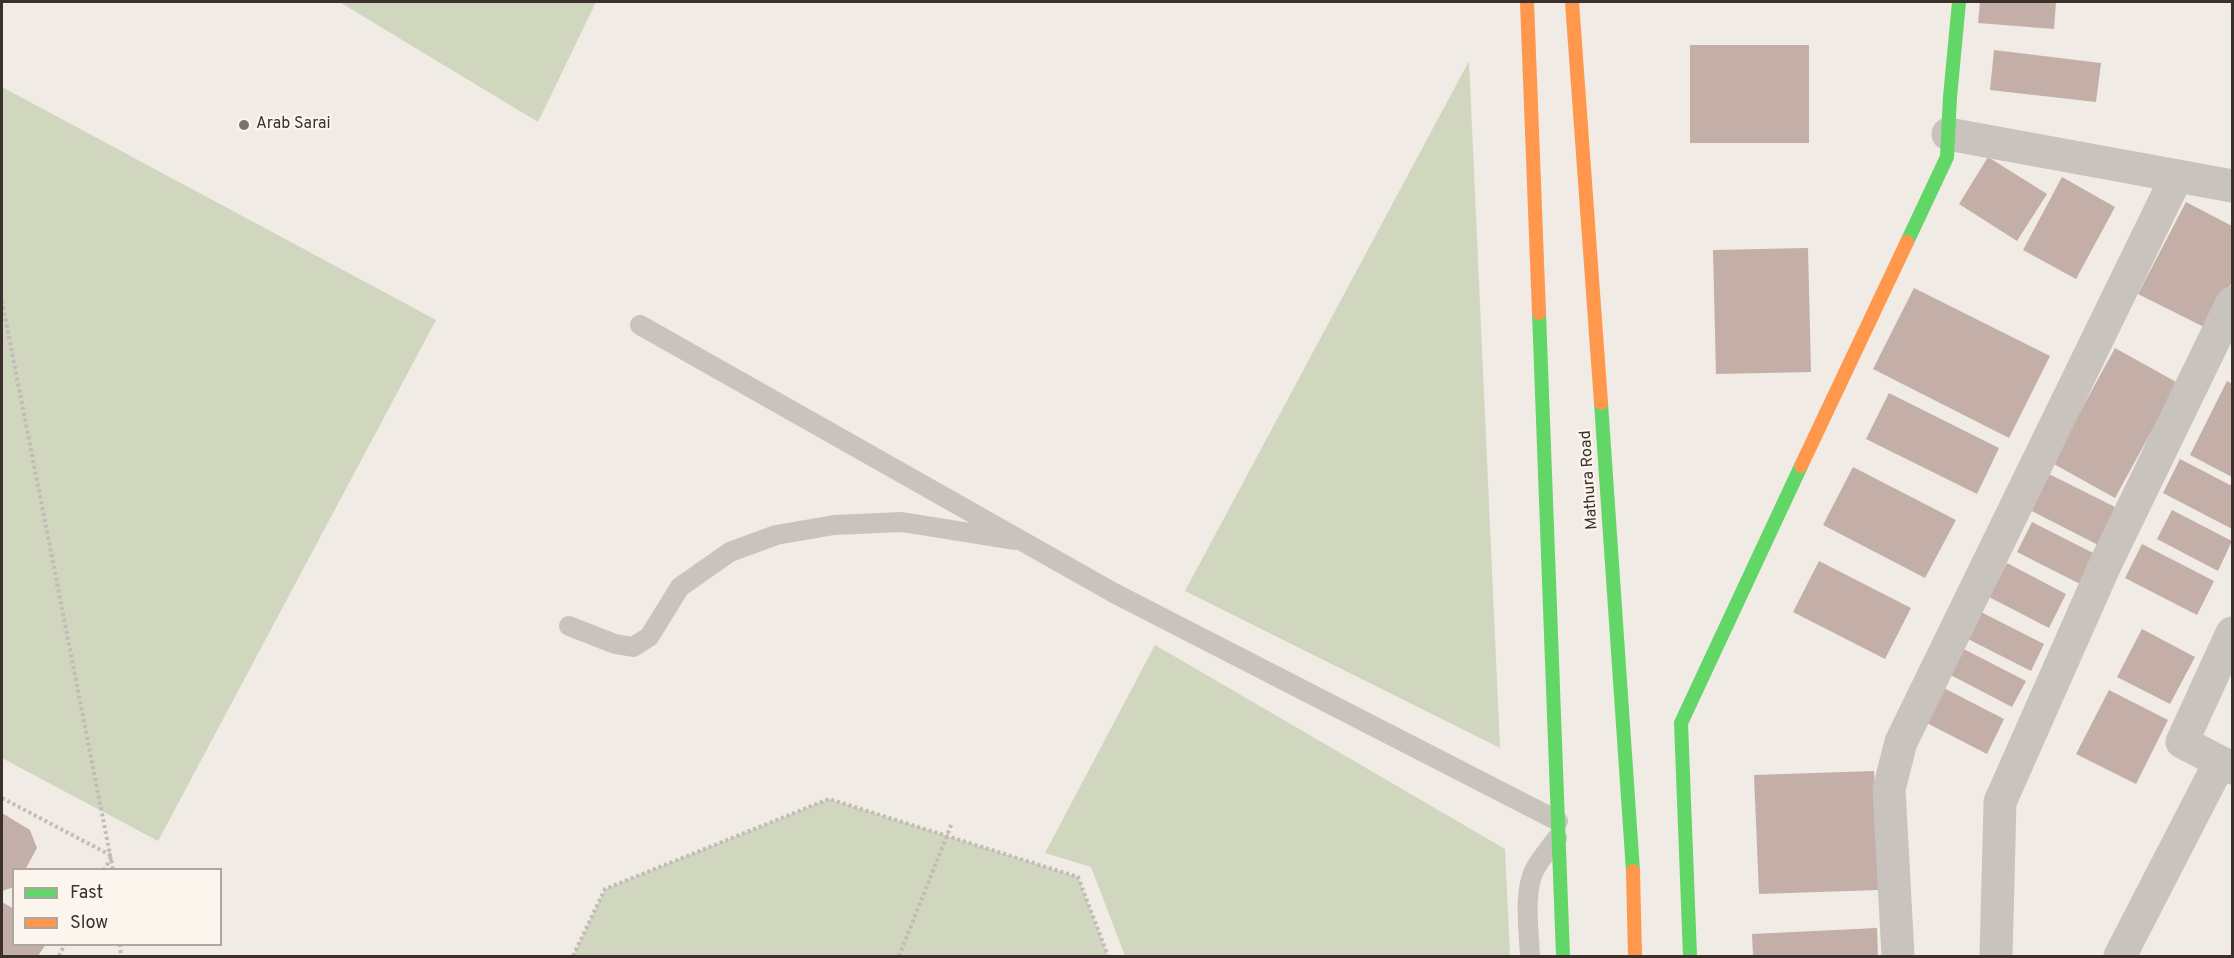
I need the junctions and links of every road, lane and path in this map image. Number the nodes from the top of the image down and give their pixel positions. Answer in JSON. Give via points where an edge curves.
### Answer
{"nodes":[{"id":1,"x":1527,"y":2,"type":"edge"},
{"id":2,"x":1572,"y":2,"type":"edge"},
{"id":3,"x":1959,"y":2,"type":"edge"},
{"id":4,"x":1948,"y":134,"type":"junction"},
{"id":5,"x":2177,"y":176,"type":"junction"},
{"id":6,"x":2232,"y":186,"type":"edge"},
{"id":7,"x":2,"y":301,"type":"edge"},
{"id":8,"x":2230,"y":314,"type":"edge"},
{"id":9,"x":640,"y":325,"type":"dead end"},
{"id":10,"x":1028,"y":543,"type":"junction"},
{"id":11,"x":569,"y":626,"type":"dead end"},
{"id":12,"x":2232,"y":633,"type":"edge"},
{"id":13,"x":2226,"y":765,"type":"edge"},
{"id":14,"x":2,"y":798,"type":"edge"},
{"id":15,"x":952,"y":823,"type":"dead end"},
{"id":16,"x":1558,"y":829,"type":"junction"},
{"id":17,"x":947,"y":836,"type":"junction"},
{"id":18,"x":112,"y":856,"type":"junction"},
{"id":19,"x":106,"y":868,"type":"edge"},
{"id":20,"x":113,"y":868,"type":"edge"},
{"id":21,"x":573,"y":957,"type":"edge"},
{"id":22,"x":899,"y":957,"type":"edge"},
{"id":23,"x":1108,"y":957,"type":"edge"},
{"id":24,"x":1530,"y":957,"type":"edge"},
{"id":25,"x":1563,"y":957,"type":"edge"},
{"id":26,"x":1635,"y":957,"type":"edge"},
{"id":27,"x":1690,"y":957,"type":"edge"},
{"id":28,"x":1898,"y":957,"type":"edge"},
{"id":29,"x":1996,"y":957,"type":"edge"},
{"id":30,"x":2120,"y":957,"type":"edge"}],
"edges":[{"from":1,"to":16,"type":"main road"},
{"from":2,"to":26,"type":"main road","name":"Mathura Road","via":[[1631,827]]},
{"from":3,"to":4,"type":"main road"},
{"from":4,"to":5,"type":"street"},
{"from":4,"to":27,"type":"main road","via":[[1947,157],[1681,723]]},
{"from":5,"to":6,"type":"street"},
{"from":5,"to":28,"type":"street","via":[[1901,742],[1889,789]]},
{"from":7,"to":18,"type":"path"},
{"from":8,"to":29,"type":"street","via":[[2105,565],[2000,802]]},
{"from":9,"to":10,"type":"lane"},
{"from":10,"to":11,"type":"lane","via":[[902,522],[834,525],[776,535],[730,552],[680,587],[649,637],[633,647]]},
{"from":10,"to":16,"type":"lane","via":[[1114,593]]},
{"from":12,"to":13,"type":"street","via":[[2182,742]]},
{"from":13,"to":30,"type":"street"},
{"from":14,"to":18,"type":"path"},
{"from":15,"to":17,"type":"path"},
{"from":16,"to":24,"type":"lane","via":[[1530,881]]},
{"from":16,"to":25,"type":"main road"},
{"from":17,"to":21,"type":"path","via":[[829,799],[604,889]]},
{"from":17,"to":22,"type":"path"},
{"from":17,"to":23,"type":"path","via":[[1078,877]]},
{"from":18,"to":19,"type":"path"},
{"from":18,"to":20,"type":"path"}]}
